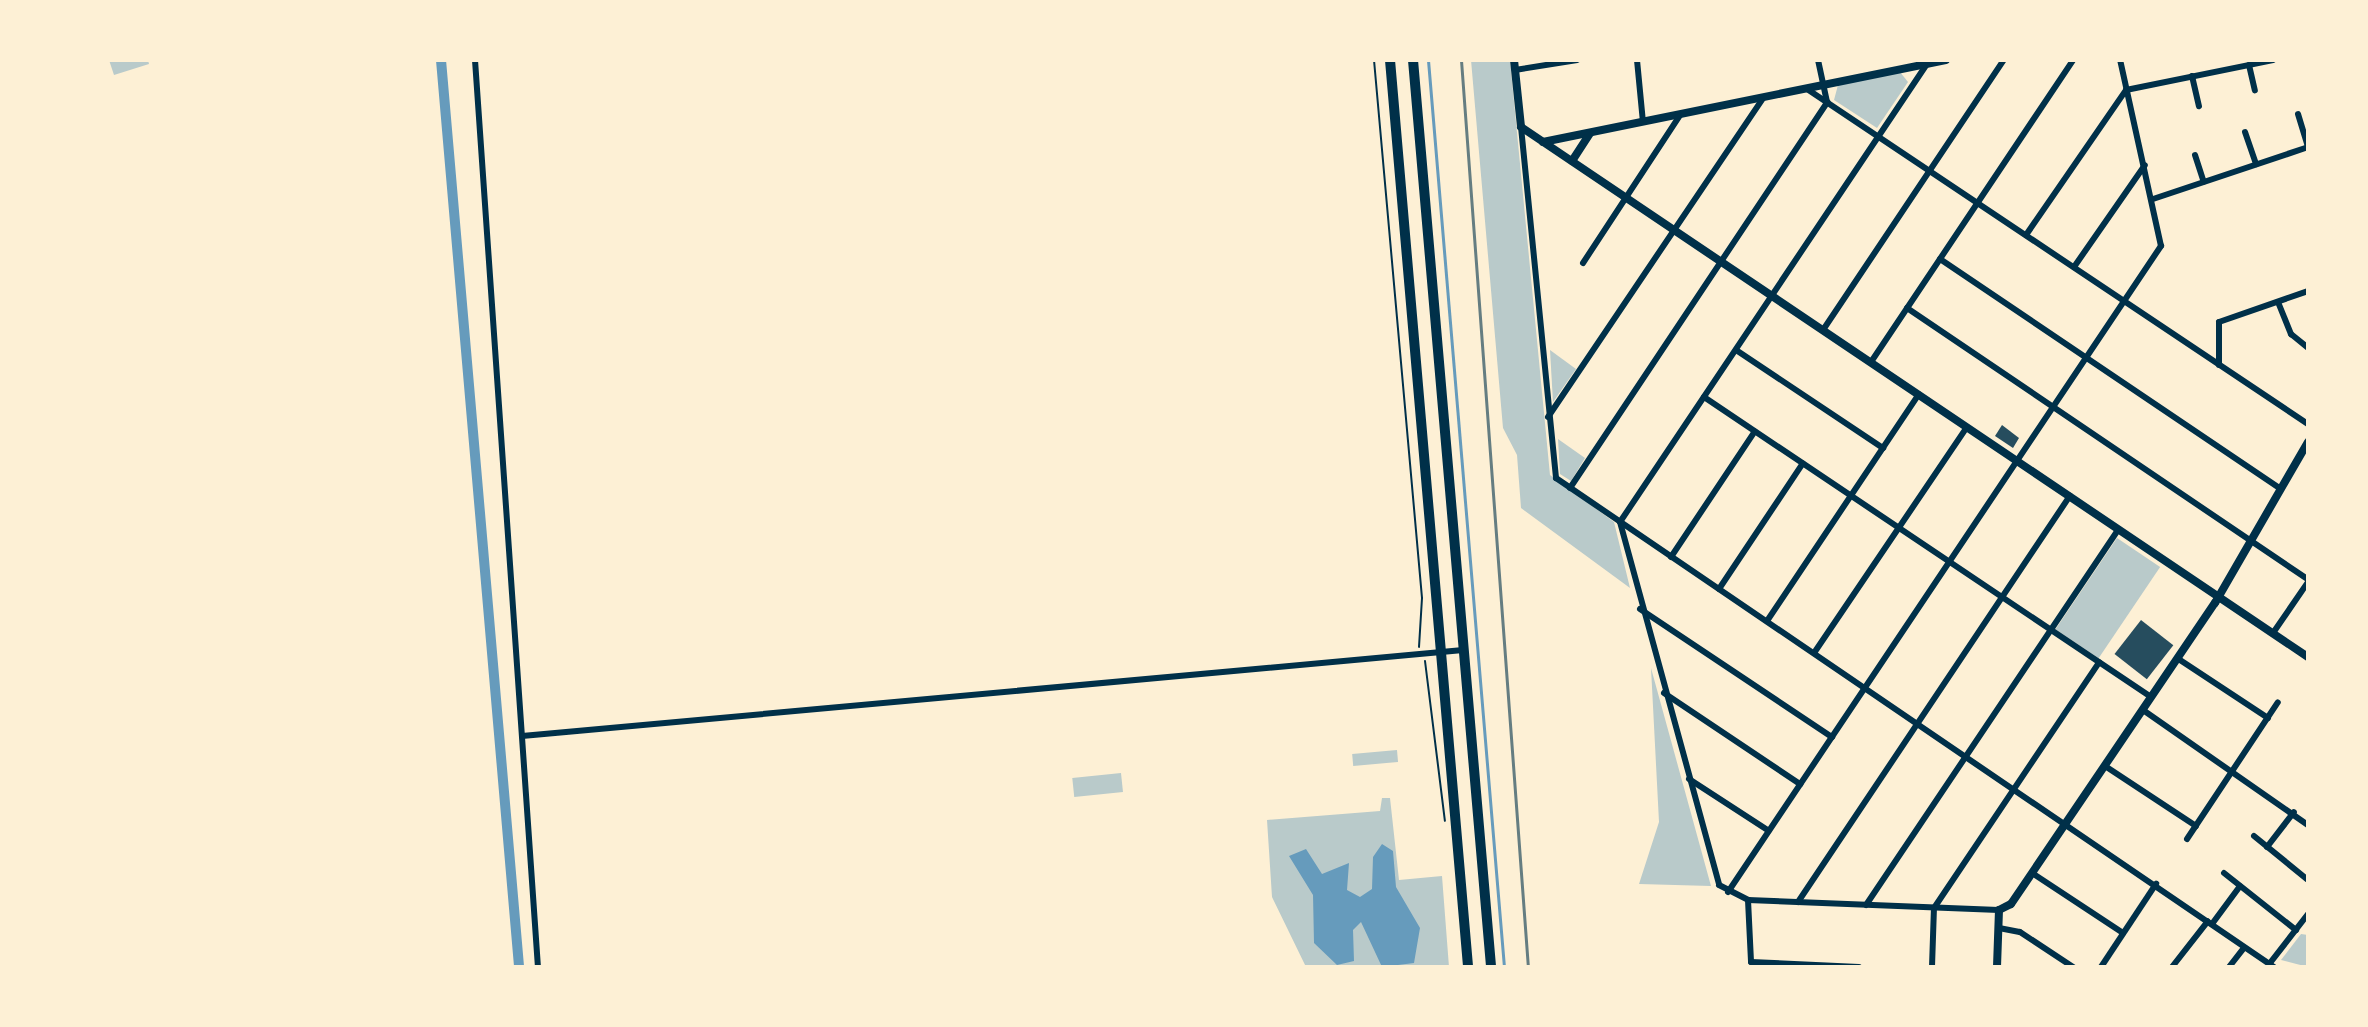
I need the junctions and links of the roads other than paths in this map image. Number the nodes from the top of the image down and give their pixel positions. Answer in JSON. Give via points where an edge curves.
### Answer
{"nodes":[{"id":1,"x":475,"y":60,"type":"edge"},
{"id":2,"x":1390,"y":60,"type":"edge"},
{"id":3,"x":1413,"y":60,"type":"edge"},
{"id":4,"x":1577,"y":60,"type":"edge"},
{"id":5,"x":1637,"y":60,"type":"edge"},
{"id":6,"x":1818,"y":60,"type":"edge"},
{"id":7,"x":2004,"y":60,"type":"edge"},
{"id":8,"x":2073,"y":60,"type":"edge"},
{"id":9,"x":2120,"y":60,"type":"edge"},
{"id":10,"x":2273,"y":60,"type":"edge"},
{"id":11,"x":1936,"y":61,"type":"edge"},
{"id":12,"x":1514,"y":65,"type":"edge"},
{"id":13,"x":2249,"y":65,"type":"junction"},
{"id":14,"x":2192,"y":76,"type":"junction"},
{"id":15,"x":1821,"y":86,"type":"junction"},
{"id":16,"x":1807,"y":89,"type":"junction"},
{"id":17,"x":2126,"y":90,"type":"junction"},
{"id":18,"x":2255,"y":90,"type":"dead end"},
{"id":19,"x":1763,"y":98,"type":"junction"},
{"id":20,"x":1827,"y":102,"type":"junction"},
{"id":21,"x":2199,"y":106,"type":"dead end"},
{"id":22,"x":1681,"y":114,"type":"junction"},
{"id":23,"x":2298,"y":114,"type":"dead end"},
{"id":24,"x":1643,"y":122,"type":"junction"},
{"id":25,"x":1521,"y":127,"type":"junction"},
{"id":26,"x":2245,"y":132,"type":"dead end"},
{"id":27,"x":1590,"y":133,"type":"junction"},
{"id":28,"x":1879,"y":137,"type":"junction"},
{"id":29,"x":1543,"y":142,"type":"junction"},
{"id":30,"x":2308,"y":147,"type":"edge"},
{"id":31,"x":2195,"y":155,"type":"dead end"},
{"id":32,"x":1572,"y":161,"type":"junction"},
{"id":33,"x":2256,"y":164,"type":"junction"},
{"id":34,"x":2145,"y":165,"type":"junction"},
{"id":35,"x":1930,"y":171,"type":"junction"},
{"id":36,"x":2204,"y":182,"type":"junction"},
{"id":37,"x":1626,"y":198,"type":"junction"},
{"id":38,"x":2153,"y":199,"type":"junction"},
{"id":39,"x":1978,"y":203,"type":"junction"},
{"id":40,"x":1426,"y":221,"type":"junction"},
{"id":41,"x":1404,"y":222,"type":"junction"},
{"id":42,"x":1674,"y":230,"type":"junction"},
{"id":43,"x":2026,"y":235,"type":"junction"},
{"id":44,"x":1940,"y":259,"type":"junction"},
{"id":45,"x":1720,"y":261,"type":"junction"},
{"id":46,"x":1583,"y":263,"type":"dead end"},
{"id":47,"x":2074,"y":267,"type":"junction"},
{"id":48,"x":2308,"y":291,"type":"edge"},
{"id":49,"x":1772,"y":296,"type":"junction"},
{"id":50,"x":2125,"y":301,"type":"junction"},
{"id":51,"x":2278,"y":302,"type":"junction"},
{"id":52,"x":1907,"y":308,"type":"junction"},
{"id":53,"x":1435,"y":314,"type":"junction"},
{"id":54,"x":1412,"y":317,"type":"junction"},
{"id":55,"x":1823,"y":330,"type":"junction"},
{"id":56,"x":2308,"y":348,"type":"edge"},
{"id":57,"x":1736,"y":350,"type":"junction"},
{"id":58,"x":2087,"y":358,"type":"junction"},
{"id":59,"x":1871,"y":362,"type":"junction"},
{"id":60,"x":2219,"y":365,"type":"junction"},
{"id":61,"x":1919,"y":394,"type":"junction"},
{"id":62,"x":1704,"y":397,"type":"junction"},
{"id":63,"x":2054,"y":407,"type":"junction"},
{"id":64,"x":1548,"y":417,"type":"junction"},
{"id":65,"x":2308,"y":424,"type":"edge"},
{"id":66,"x":1967,"y":427,"type":"junction"},
{"id":67,"x":1755,"y":431,"type":"junction"},
{"id":68,"x":2308,"y":442,"type":"edge"},
{"id":69,"x":1883,"y":448,"type":"junction"},
{"id":70,"x":2018,"y":461,"type":"junction"},
{"id":71,"x":1803,"y":463,"type":"junction"},
{"id":72,"x":2278,"y":487,"type":"junction"},
{"id":73,"x":1570,"y":488,"type":"junction"},
{"id":74,"x":1851,"y":496,"type":"junction"},
{"id":75,"x":2070,"y":496,"type":"junction"},
{"id":76,"x":1620,"y":522,"type":"junction"},
{"id":77,"x":1452,"y":524,"type":"junction"},
{"id":78,"x":1429,"y":526,"type":"junction"},
{"id":79,"x":1899,"y":528,"type":"junction"},
{"id":80,"x":2119,"y":529,"type":"junction"},
{"id":81,"x":2248,"y":538,"type":"junction"},
{"id":82,"x":1671,"y":557,"type":"junction"},
{"id":83,"x":1950,"y":562,"type":"junction"},
{"id":84,"x":2308,"y":580,"type":"edge"},
{"id":85,"x":1719,"y":589,"type":"junction"},
{"id":86,"x":2002,"y":597,"type":"junction"},
{"id":87,"x":2218,"y":597,"type":"junction"},
{"id":88,"x":1640,"y":609,"type":"junction"},
{"id":89,"x":1767,"y":621,"type":"junction"},
{"id":90,"x":2051,"y":630,"type":"junction"},
{"id":91,"x":2273,"y":633,"type":"junction"},
{"id":92,"x":1463,"y":650,"type":"junction"},
{"id":93,"x":1440,"y":652,"type":"junction"},
{"id":94,"x":1814,"y":653,"type":"junction"},
{"id":95,"x":2308,"y":657,"type":"edge"},
{"id":96,"x":2177,"y":658,"type":"junction"},
{"id":97,"x":2099,"y":662,"type":"junction"},
{"id":98,"x":1866,"y":687,"type":"junction"},
{"id":99,"x":1664,"y":693,"type":"junction"},
{"id":100,"x":2151,"y":697,"type":"junction"},
{"id":101,"x":2278,"y":702,"type":"dead end"},
{"id":102,"x":2143,"y":710,"type":"junction"},
{"id":103,"x":2268,"y":718,"type":"junction"},
{"id":104,"x":1918,"y":723,"type":"junction"},
{"id":105,"x":522,"y":736,"type":"junction"},
{"id":106,"x":1832,"y":737,"type":"junction"},
{"id":107,"x":1966,"y":755,"type":"junction"},
{"id":108,"x":2105,"y":766,"type":"junction"},
{"id":109,"x":2233,"y":770,"type":"junction"},
{"id":110,"x":1689,"y":779,"type":"junction"},
{"id":111,"x":1800,"y":784,"type":"junction"},
{"id":112,"x":2014,"y":787,"type":"junction"},
{"id":113,"x":2294,"y":812,"type":"junction"},
{"id":114,"x":2067,"y":822,"type":"junction"},
{"id":115,"x":2308,"y":825,"type":"edge"},
{"id":116,"x":2196,"y":826,"type":"junction"},
{"id":117,"x":1769,"y":831,"type":"junction"},
{"id":118,"x":2254,"y":836,"type":"dead end"},
{"id":119,"x":2187,"y":839,"type":"dead end"},
{"id":120,"x":2267,"y":847,"type":"junction"},
{"id":121,"x":2032,"y":873,"type":"junction"},
{"id":122,"x":2224,"y":873,"type":"dead end"},
{"id":123,"x":2308,"y":880,"type":"edge"},
{"id":124,"x":2156,"y":884,"type":"junction"},
{"id":125,"x":2240,"y":886,"type":"junction"},
{"id":126,"x":1728,"y":892,"type":"junction"},
{"id":127,"x":1748,"y":900,"type":"junction"},
{"id":128,"x":1798,"y":902,"type":"junction"},
{"id":129,"x":1866,"y":905,"type":"junction"},
{"id":130,"x":1934,"y":908,"type":"junction"},
{"id":131,"x":1999,"y":910,"type":"junction"},
{"id":132,"x":2308,"y":914,"type":"edge"},
{"id":133,"x":2210,"y":922,"type":"junction"},
{"id":134,"x":1999,"y":928,"type":"junction"},
{"id":135,"x":2296,"y":930,"type":"junction"},
{"id":136,"x":2123,"y":933,"type":"junction"},
{"id":137,"x":2243,"y":949,"type":"junction"},
{"id":138,"x":2272,"y":965,"type":"edge"},
{"id":139,"x":2069,"y":966,"type":"edge"},
{"id":140,"x":538,"y":967,"type":"edge"},
{"id":141,"x":1468,"y":967,"type":"edge"},
{"id":142,"x":1491,"y":967,"type":"edge"},
{"id":143,"x":1859,"y":967,"type":"edge"},
{"id":144,"x":1932,"y":967,"type":"edge"},
{"id":145,"x":1997,"y":967,"type":"edge"},
{"id":146,"x":2101,"y":967,"type":"edge"},
{"id":147,"x":2172,"y":967,"type":"edge"},
{"id":148,"x":2229,"y":967,"type":"edge"}],
"edges":[{"from":1,"to":105,"type":"street"},
{"from":2,"to":41,"type":"main road"},
{"from":3,"to":40,"type":"main road"},
{"from":4,"to":12,"type":"street"},
{"from":5,"to":24,"type":"street"},
{"from":6,"to":15,"type":"street"},
{"from":7,"to":35,"type":"street"},
{"from":8,"to":39,"type":"street"},
{"from":9,"to":17,"type":"street"},
{"from":10,"to":13,"type":"street"},
{"from":11,"to":15,"type":"street"},
{"from":11,"to":28,"type":"street"},
{"from":12,"to":25,"type":"street"},
{"from":13,"to":14,"type":"street"},
{"from":13,"to":18,"type":"street"},
{"from":14,"to":17,"type":"street"},
{"from":14,"to":21,"type":"street"},
{"from":15,"to":16,"type":"street"},
{"from":15,"to":20,"type":"street"},
{"from":16,"to":19,"type":"street"},
{"from":16,"to":20,"type":"street"},
{"from":17,"to":34,"type":"street"},
{"from":17,"to":43,"type":"street"},
{"from":19,"to":22,"type":"street"},
{"from":19,"to":42,"type":"street"},
{"from":20,"to":28,"type":"street"},
{"from":20,"to":45,"type":"street"},
{"from":22,"to":24,"type":"street"},
{"from":22,"to":37,"type":"street"},
{"from":23,"to":30,"type":"street"},
{"from":24,"to":27,"type":"street"},
{"from":25,"to":29,"type":"street"},
{"from":25,"to":64,"type":"street"},
{"from":26,"to":33,"type":"street"},
{"from":27,"to":29,"type":"street"},
{"from":27,"to":32,"type":"street"},
{"from":28,"to":35,"type":"street"},
{"from":28,"to":49,"type":"street"},
{"from":29,"to":32,"type":"street"},
{"from":30,"to":33,"type":"street"},
{"from":31,"to":36,"type":"street"},
{"from":32,"to":37,"type":"street"},
{"from":33,"to":36,"type":"street"},
{"from":34,"to":38,"type":"street"},
{"from":34,"to":47,"type":"street"},
{"from":35,"to":39,"type":"street"},
{"from":35,"to":55,"type":"street"},
{"from":36,"to":38,"type":"street"},
{"from":37,"to":42,"type":"street"},
{"from":37,"to":46,"type":"street"},
{"from":38,"to":50,"type":"street","via":[[2162,237]]},
{"from":39,"to":43,"type":"street"},
{"from":39,"to":44,"type":"street"},
{"from":40,"to":41,"type":"main road"},
{"from":40,"to":53,"type":"main road"},
{"from":41,"to":54,"type":"main road"},
{"from":42,"to":45,"type":"street"},
{"from":42,"to":64,"type":"street"},
{"from":43,"to":47,"type":"street"},
{"from":44,"to":52,"type":"street"},
{"from":44,"to":58,"type":"street"},
{"from":45,"to":49,"type":"street"},
{"from":45,"to":73,"type":"street"},
{"from":47,"to":50,"type":"street"},
{"from":48,"to":51,"type":"street"},
{"from":49,"to":55,"type":"street"},
{"from":49,"to":57,"type":"street"},
{"from":50,"to":58,"type":"street"},
{"from":50,"to":60,"type":"street"},
{"from":51,"to":56,"type":"street","via":[[2291,334]]},
{"from":51,"to":60,"type":"street","via":[[2218,324]]},
{"from":52,"to":59,"type":"street"},
{"from":52,"to":63,"type":"street"},
{"from":53,"to":54,"type":"main road"},
{"from":53,"to":77,"type":"main road"},
{"from":54,"to":78,"type":"main road"},
{"from":55,"to":59,"type":"street"},
{"from":57,"to":62,"type":"street"},
{"from":57,"to":69,"type":"street"},
{"from":58,"to":63,"type":"street"},
{"from":58,"to":72,"type":"street"},
{"from":59,"to":61,"type":"street"},
{"from":60,"to":65,"type":"street"},
{"from":61,"to":66,"type":"street"},
{"from":61,"to":69,"type":"street"},
{"from":62,"to":67,"type":"street"},
{"from":62,"to":76,"type":"street"},
{"from":63,"to":70,"type":"street"},
{"from":63,"to":81,"type":"street"},
{"from":64,"to":73,"type":"street","via":[[1553,472]]},
{"from":66,"to":70,"type":"street"},
{"from":66,"to":79,"type":"street"},
{"from":67,"to":71,"type":"street"},
{"from":67,"to":82,"type":"street"},
{"from":68,"to":72,"type":"street"},
{"from":69,"to":74,"type":"street"},
{"from":70,"to":75,"type":"street"},
{"from":70,"to":83,"type":"street"},
{"from":71,"to":74,"type":"street"},
{"from":71,"to":85,"type":"street"},
{"from":72,"to":81,"type":"street"},
{"from":73,"to":76,"type":"street"},
{"from":74,"to":79,"type":"street"},
{"from":74,"to":89,"type":"street"},
{"from":75,"to":80,"type":"street"},
{"from":75,"to":86,"type":"street"},
{"from":76,"to":82,"type":"street"},
{"from":76,"to":88,"type":"street"},
{"from":77,"to":78,"type":"main road"},
{"from":77,"to":92,"type":"main road"},
{"from":78,"to":93,"type":"main road"},
{"from":79,"to":83,"type":"street"},
{"from":79,"to":94,"type":"street"},
{"from":80,"to":87,"type":"street"},
{"from":80,"to":90,"type":"street"},
{"from":81,"to":84,"type":"street"},
{"from":81,"to":87,"type":"street"},
{"from":82,"to":85,"type":"street"},
{"from":83,"to":86,"type":"street"},
{"from":83,"to":98,"type":"street"},
{"from":84,"to":91,"type":"street"},
{"from":85,"to":89,"type":"street"},
{"from":86,"to":90,"type":"street"},
{"from":86,"to":104,"type":"street"},
{"from":87,"to":91,"type":"street"},
{"from":87,"to":96,"type":"street"},
{"from":88,"to":99,"type":"street"},
{"from":88,"to":106,"type":"street"},
{"from":89,"to":94,"type":"street"},
{"from":90,"to":97,"type":"street"},
{"from":90,"to":107,"type":"street"},
{"from":91,"to":95,"type":"street"},
{"from":92,"to":93,"type":"street"},
{"from":92,"to":142,"type":"main road"},
{"from":93,"to":105,"type":"street"},
{"from":93,"to":141,"type":"main road"},
{"from":94,"to":98,"type":"street"},
{"from":96,"to":100,"type":"street"},
{"from":96,"to":103,"type":"street"},
{"from":97,"to":100,"type":"street"},
{"from":97,"to":112,"type":"street"},
{"from":98,"to":104,"type":"street"},
{"from":98,"to":106,"type":"street"},
{"from":99,"to":110,"type":"street"},
{"from":99,"to":111,"type":"street"},
{"from":100,"to":102,"type":"street"},
{"from":101,"to":103,"type":"street"},
{"from":102,"to":108,"type":"street"},
{"from":102,"to":109,"type":"street"},
{"from":103,"to":109,"type":"street"},
{"from":104,"to":107,"type":"street"},
{"from":104,"to":128,"type":"street"},
{"from":105,"to":140,"type":"street"},
{"from":106,"to":111,"type":"street"},
{"from":107,"to":112,"type":"street"},
{"from":107,"to":129,"type":"street"},
{"from":108,"to":114,"type":"street"},
{"from":108,"to":116,"type":"street"},
{"from":109,"to":113,"type":"street"},
{"from":109,"to":116,"type":"street"},
{"from":110,"to":117,"type":"street"},
{"from":110,"to":126,"type":"street","via":[[1711,870]]},
{"from":111,"to":117,"type":"street"},
{"from":112,"to":114,"type":"street"},
{"from":112,"to":130,"type":"street"},
{"from":113,"to":115,"type":"street"},
{"from":113,"to":120,"type":"street"},
{"from":114,"to":121,"type":"street"},
{"from":114,"to":124,"type":"street"},
{"from":116,"to":119,"type":"street"},
{"from":117,"to":126,"type":"street"},
{"from":118,"to":120,"type":"street"},
{"from":120,"to":123,"type":"street"},
{"from":121,"to":131,"type":"street"},
{"from":121,"to":136,"type":"street"},
{"from":122,"to":125,"type":"street"},
{"from":124,"to":133,"type":"street"},
{"from":124,"to":136,"type":"street"},
{"from":125,"to":133,"type":"street"},
{"from":125,"to":135,"type":"street"},
{"from":126,"to":127,"type":"street"},
{"from":127,"to":128,"type":"street"},
{"from":127,"to":143,"type":"street","via":[[1751,962]]},
{"from":128,"to":129,"type":"street"},
{"from":129,"to":130,"type":"street"},
{"from":130,"to":131,"type":"street"},
{"from":130,"to":144,"type":"street"},
{"from":131,"to":134,"type":"street"},
{"from":132,"to":135,"type":"street"},
{"from":133,"to":137,"type":"street"},
{"from":133,"to":147,"type":"street"},
{"from":134,"to":139,"type":"street","via":[[2020,932]]},
{"from":134,"to":145,"type":"street"},
{"from":135,"to":138,"type":"street"},
{"from":136,"to":146,"type":"street"},
{"from":137,"to":138,"type":"street"},
{"from":137,"to":148,"type":"street"}]}
